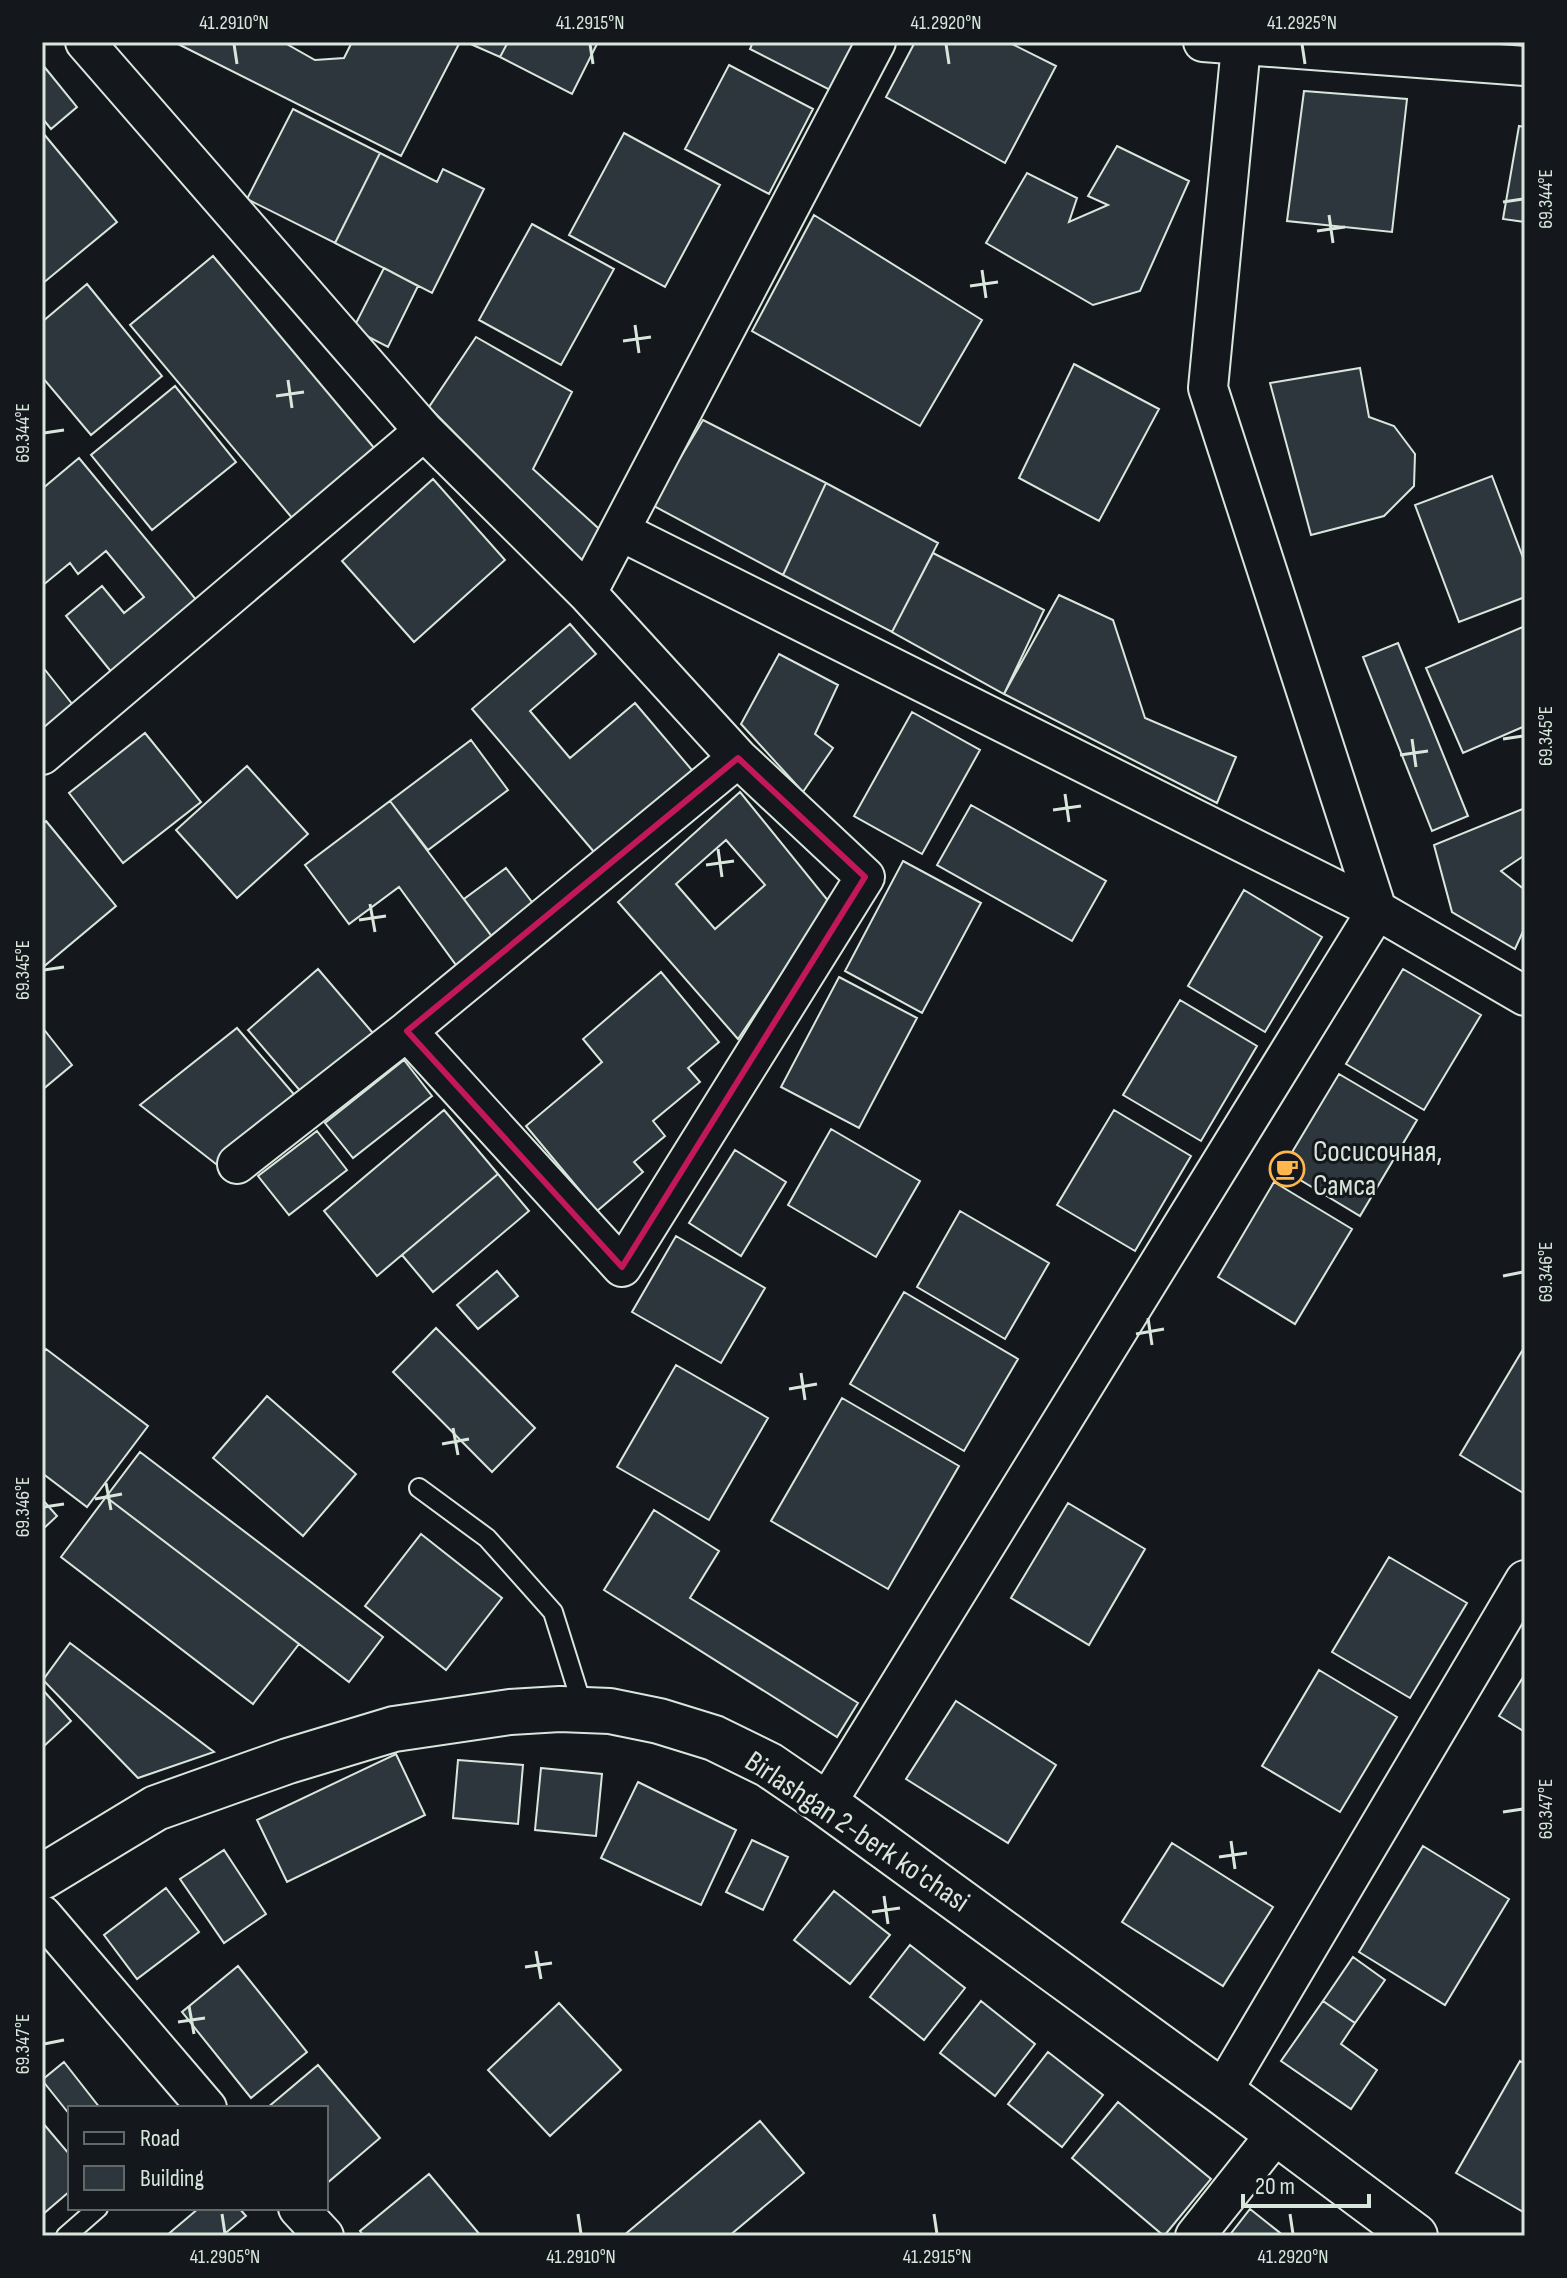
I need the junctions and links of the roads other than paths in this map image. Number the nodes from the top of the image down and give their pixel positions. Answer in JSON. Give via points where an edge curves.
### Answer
{"nodes":[{"id":1,"x":85,"y":42,"type":"edge"},
{"id":2,"x":876,"y":42,"type":"edge"},
{"id":3,"x":1203,"y":42,"type":"edge"},
{"id":4,"x":1241,"y":46,"type":"junction"},
{"id":5,"x":1525,"y":66,"type":"edge"},
{"id":6,"x":424,"y":431,"type":"junction"},
{"id":7,"x":620,"y":531,"type":"junction"},
{"id":8,"x":587,"y":593,"type":"junction"},
{"id":9,"x":42,"y":755,"type":"edge"},
{"id":10,"x":738,"y":758,"type":"junction"},
{"id":11,"x":1377,"y":910,"type":"junction"},
{"id":12,"x":1525,"y":996,"type":"edge"},
{"id":13,"x":407,"y":1031,"type":"junction"},
{"id":14,"x":237,"y":1164,"type":"dead end"},
{"id":15,"x":419,"y":1488,"type":"dead end"},
{"id":16,"x":1525,"y":1580,"type":"edge"},
{"id":17,"x":584,"y":1711,"type":"junction"},
{"id":18,"x":826,"y":1804,"type":"junction"},
{"id":19,"x":42,"y":1877,"type":"edge"},
{"id":20,"x":42,"y":1915,"type":"edge"},
{"id":21,"x":1222,"y":2092,"type":"junction"},
{"id":22,"x":205,"y":2106,"type":"edge"},
{"id":23,"x":1276,"y":2134,"type":"junction"},
{"id":24,"x":96,"y":2210,"type":"edge"},
{"id":25,"x":300,"y":2210,"type":"edge"},
{"id":26,"x":66,"y":2236,"type":"edge"},
{"id":27,"x":324,"y":2236,"type":"edge"},
{"id":28,"x":1195,"y":2236,"type":"edge"},
{"id":29,"x":1415,"y":2236,"type":"edge"}],
"edges":[{"from":1,"to":6,"type":"street"},
{"from":2,"to":7,"type":"street"},
{"from":3,"to":4,"type":"street"},
{"from":4,"to":5,"type":"street"},
{"from":4,"to":11,"type":"street","via":[[1208,388]]},
{"from":6,"to":8,"type":"street"},
{"from":6,"to":9,"type":"street"},
{"from":7,"to":8,"type":"street"},
{"from":7,"to":11,"type":"street"},
{"from":8,"to":10,"type":"street"},
{"from":10,"to":13,"type":"street"},
{"from":10,"to":13,"type":"street","via":[[865,877],[622,1267]]},
{"from":11,"to":12,"type":"street"},
{"from":11,"to":18,"type":"street"},
{"from":13,"to":14,"type":"street"},
{"from":15,"to":17,"type":"lane","via":[[487,1538],[553,1612]]},
{"from":16,"to":21,"type":"street"},
{"from":17,"to":18,"type":"street","name":"Birlashgan 2-berk ko'chasi","via":[[659,1721],[714,1738],[769,1765]]},
{"from":17,"to":19,"type":"street","name":"Birlashgan 2-berk ko'chasi","via":[[510,1712],[394,1729],[288,1761],[156,1808]]},
{"from":18,"to":21,"type":"street","name":"Birlashgan 2-berk ko'chasi"},
{"from":20,"to":22,"type":"street"},
{"from":21,"to":23,"type":"street","name":"Birlashgan 2-berk ko'chasi"},
{"from":23,"to":28,"type":"street"},
{"from":23,"to":29,"type":"street","name":"Birlashgan 2-berk ko'chasi"},
{"from":24,"to":26,"type":"lane"},
{"from":25,"to":27,"type":"street"}]}
